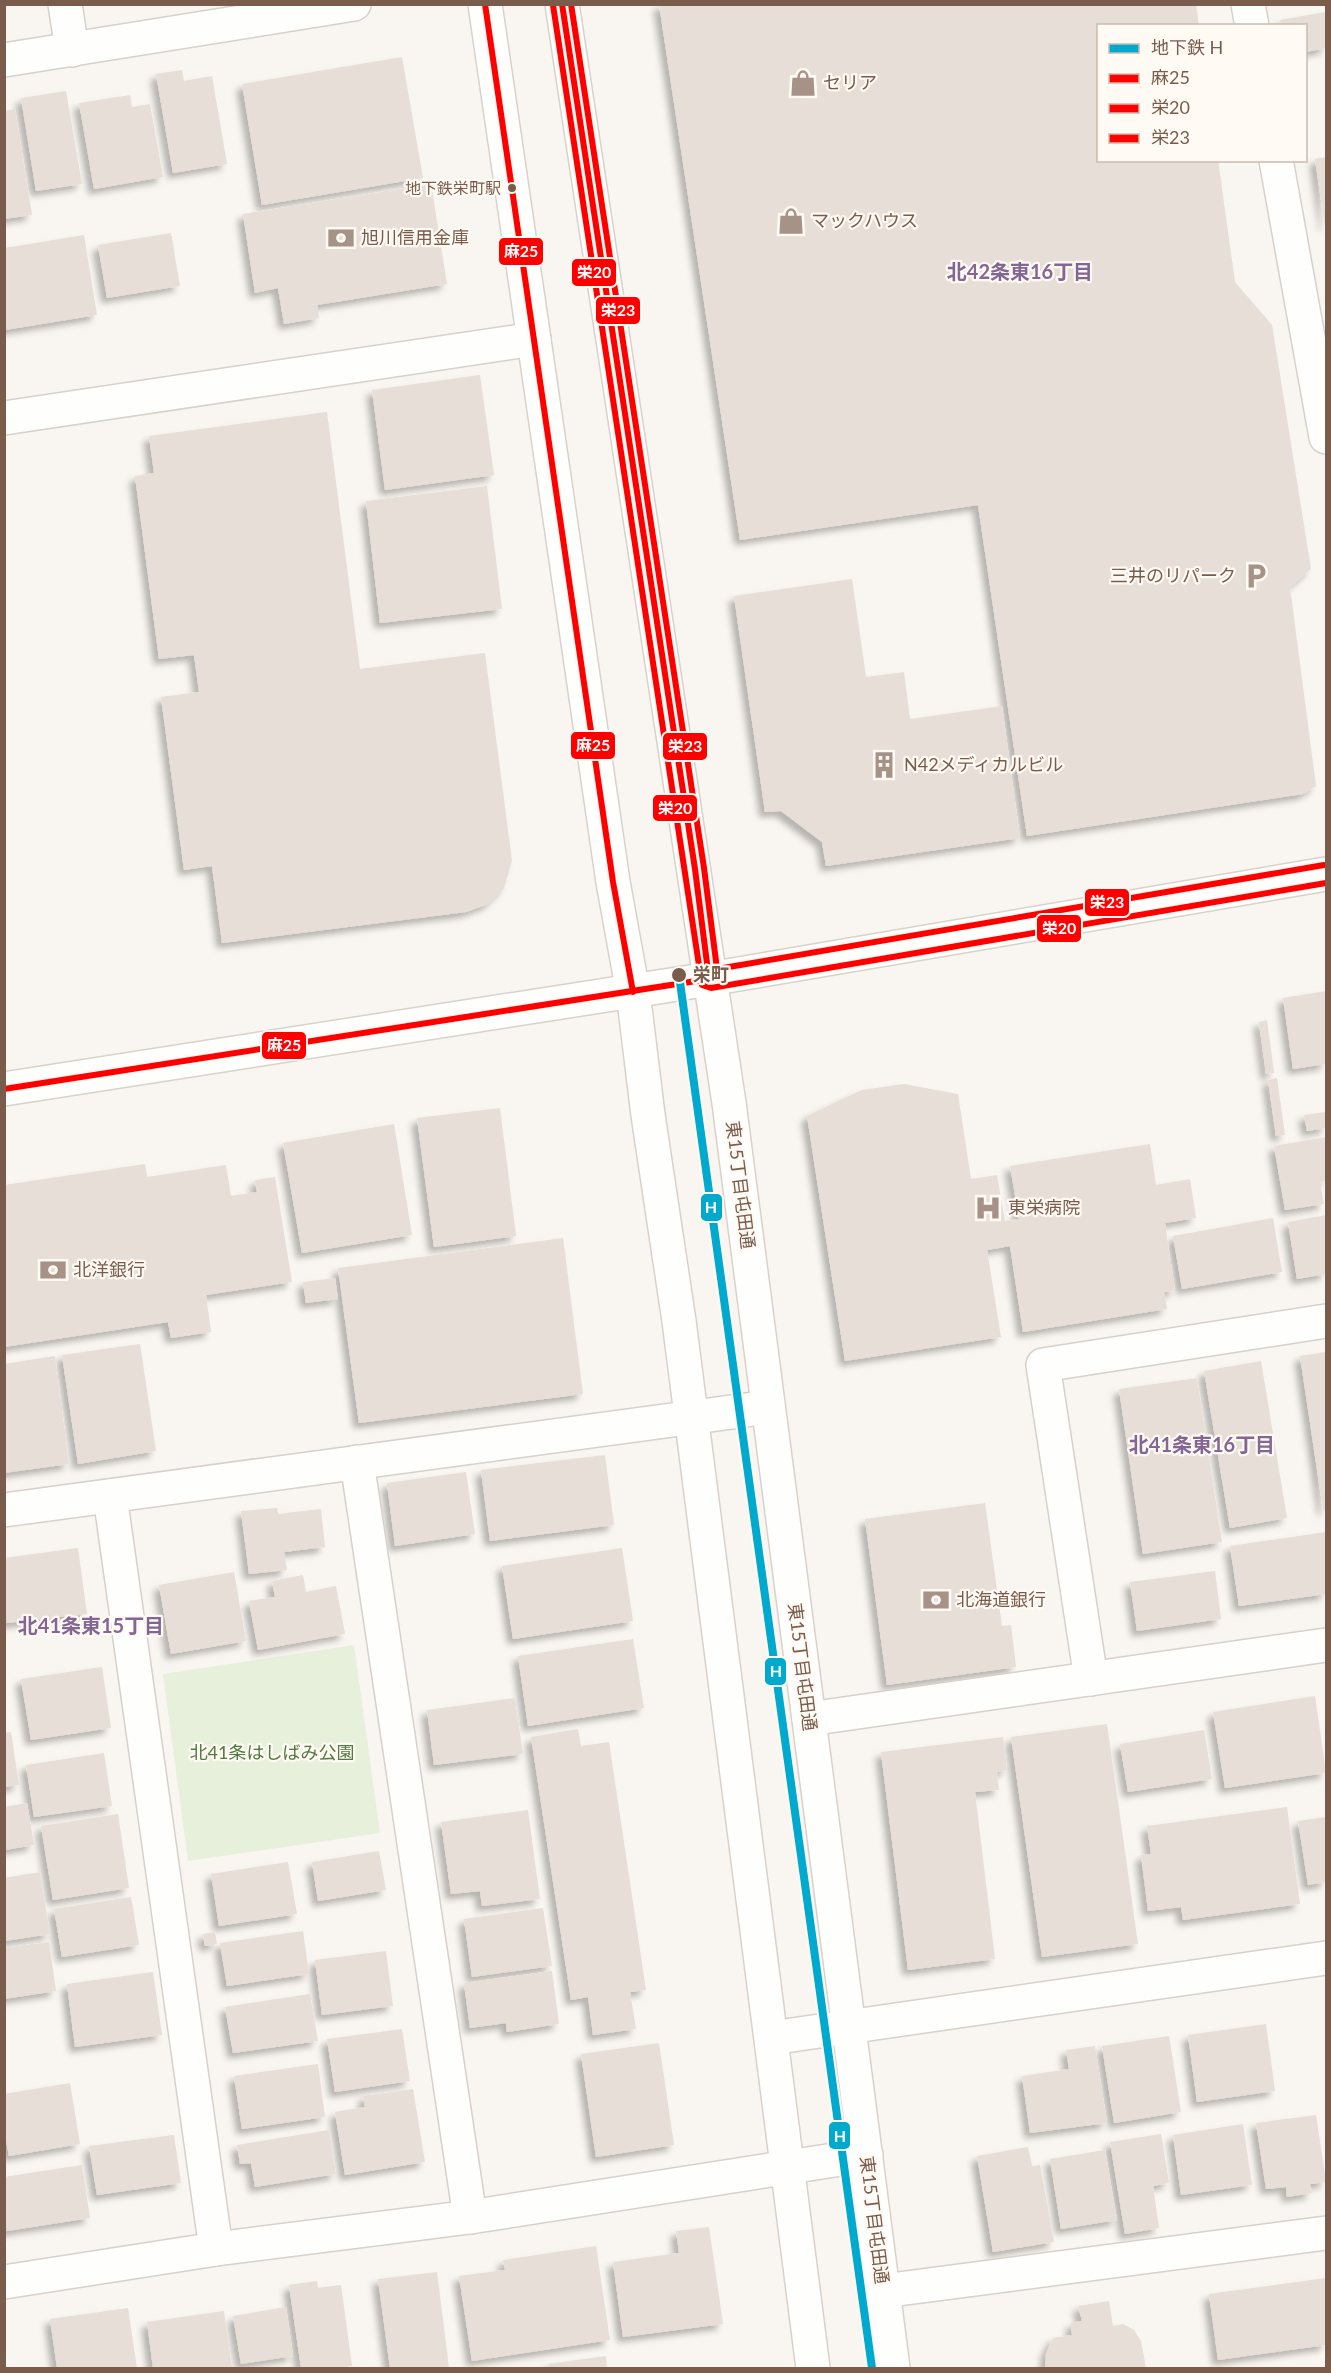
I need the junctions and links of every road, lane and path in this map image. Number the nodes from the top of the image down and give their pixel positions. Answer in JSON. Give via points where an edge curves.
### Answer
{"nodes":[{"id":1,"x":65,"y":4,"type":"edge"},
{"id":2,"x":354,"y":4,"type":"edge"},
{"id":3,"x":485,"y":4,"type":"edge"},
{"id":4,"x":562,"y":4,"type":"edge"},
{"id":5,"x":1248,"y":4,"type":"edge"},
{"id":6,"x":1252,"y":24,"type":"edge"},
{"id":7,"x":72,"y":50,"type":"junction"},
{"id":8,"x":4,"y":60,"type":"edge"},
{"id":9,"x":1276,"y":162,"type":"edge"},
{"id":10,"x":534,"y":339,"type":"junction"},
{"id":11,"x":4,"y":418,"type":"edge"},
{"id":12,"x":1326,"y":437,"type":"edge"},
{"id":13,"x":1326,"y":874,"type":"edge"},
{"id":14,"x":709,"y":980,"type":"junction"},
{"id":15,"x":633,"y":992,"type":"junction"},
{"id":16,"x":4,"y":1089,"type":"edge"},
{"id":17,"x":1326,"y":1321,"type":"edge"},
{"id":18,"x":768,"y":1407,"type":"junction"},
{"id":19,"x":692,"y":1417,"type":"junction"},
{"id":20,"x":357,"y":1462,"type":"junction"},
{"id":21,"x":110,"y":1496,"type":"junction"},
{"id":22,"x":4,"y":1510,"type":"edge"},
{"id":23,"x":1326,"y":1645,"type":"edge"},
{"id":24,"x":1091,"y":1679,"type":"junction"},
{"id":25,"x":809,"y":1719,"type":"junction"},
{"id":26,"x":1326,"y":1958,"type":"edge"},
{"id":27,"x":849,"y":2026,"type":"junction"},
{"id":28,"x":771,"y":2038,"type":"junction"},
{"id":29,"x":866,"y":2155,"type":"junction"},
{"id":30,"x":787,"y":2166,"type":"junction"},
{"id":31,"x":470,"y":2217,"type":"junction"},
{"id":32,"x":1326,"y":2233,"type":"edge"},
{"id":33,"x":216,"y":2249,"type":"junction"},
{"id":34,"x":4,"y":2282,"type":"edge"},
{"id":35,"x":883,"y":2291,"type":"junction"},
{"id":36,"x":813,"y":2368,"type":"edge"},
{"id":37,"x":893,"y":2368,"type":"edge"}],
"edges":[{"from":1,"to":7,"type":"street"},
{"from":2,"to":7,"type":"street"},
{"from":3,"to":10,"type":"street"},
{"from":4,"to":14,"type":"street","name":"東15丁目屯田通"},
{"from":5,"to":6,"type":"street"},
{"from":7,"to":8,"type":"street"},
{"from":9,"to":12,"type":"street"},
{"from":10,"to":11,"type":"street"},
{"from":10,"to":15,"type":"street","via":[[613,882]]},
{"from":13,"to":14,"type":"street"},
{"from":14,"to":15,"type":"street"},
{"from":14,"to":18,"type":"street","name":"東15丁目屯田通"},
{"from":15,"to":16,"type":"street"},
{"from":15,"to":19,"type":"street"},
{"from":17,"to":24,"type":"street","via":[[1042,1365]]},
{"from":18,"to":19,"type":"street"},
{"from":18,"to":25,"type":"street","name":"東15丁目屯田通"},
{"from":19,"to":20,"type":"street"},
{"from":19,"to":28,"type":"street"},
{"from":20,"to":21,"type":"street"},
{"from":20,"to":31,"type":"street"},
{"from":21,"to":22,"type":"street"},
{"from":21,"to":33,"type":"street"},
{"from":23,"to":24,"type":"street"},
{"from":24,"to":25,"type":"street"},
{"from":25,"to":27,"type":"street","name":"東15丁目屯田通"},
{"from":26,"to":27,"type":"street"},
{"from":27,"to":28,"type":"street"},
{"from":27,"to":29,"type":"street","name":"東15丁目屯田通"},
{"from":28,"to":30,"type":"street"},
{"from":29,"to":30,"type":"street"},
{"from":29,"to":35,"type":"street","name":"東15丁目屯田通"},
{"from":30,"to":31,"type":"street"},
{"from":30,"to":36,"type":"street"},
{"from":31,"to":33,"type":"street"},
{"from":32,"to":35,"type":"street"},
{"from":33,"to":34,"type":"street"},
{"from":35,"to":37,"type":"street","name":"東15丁目屯田通"}]}
